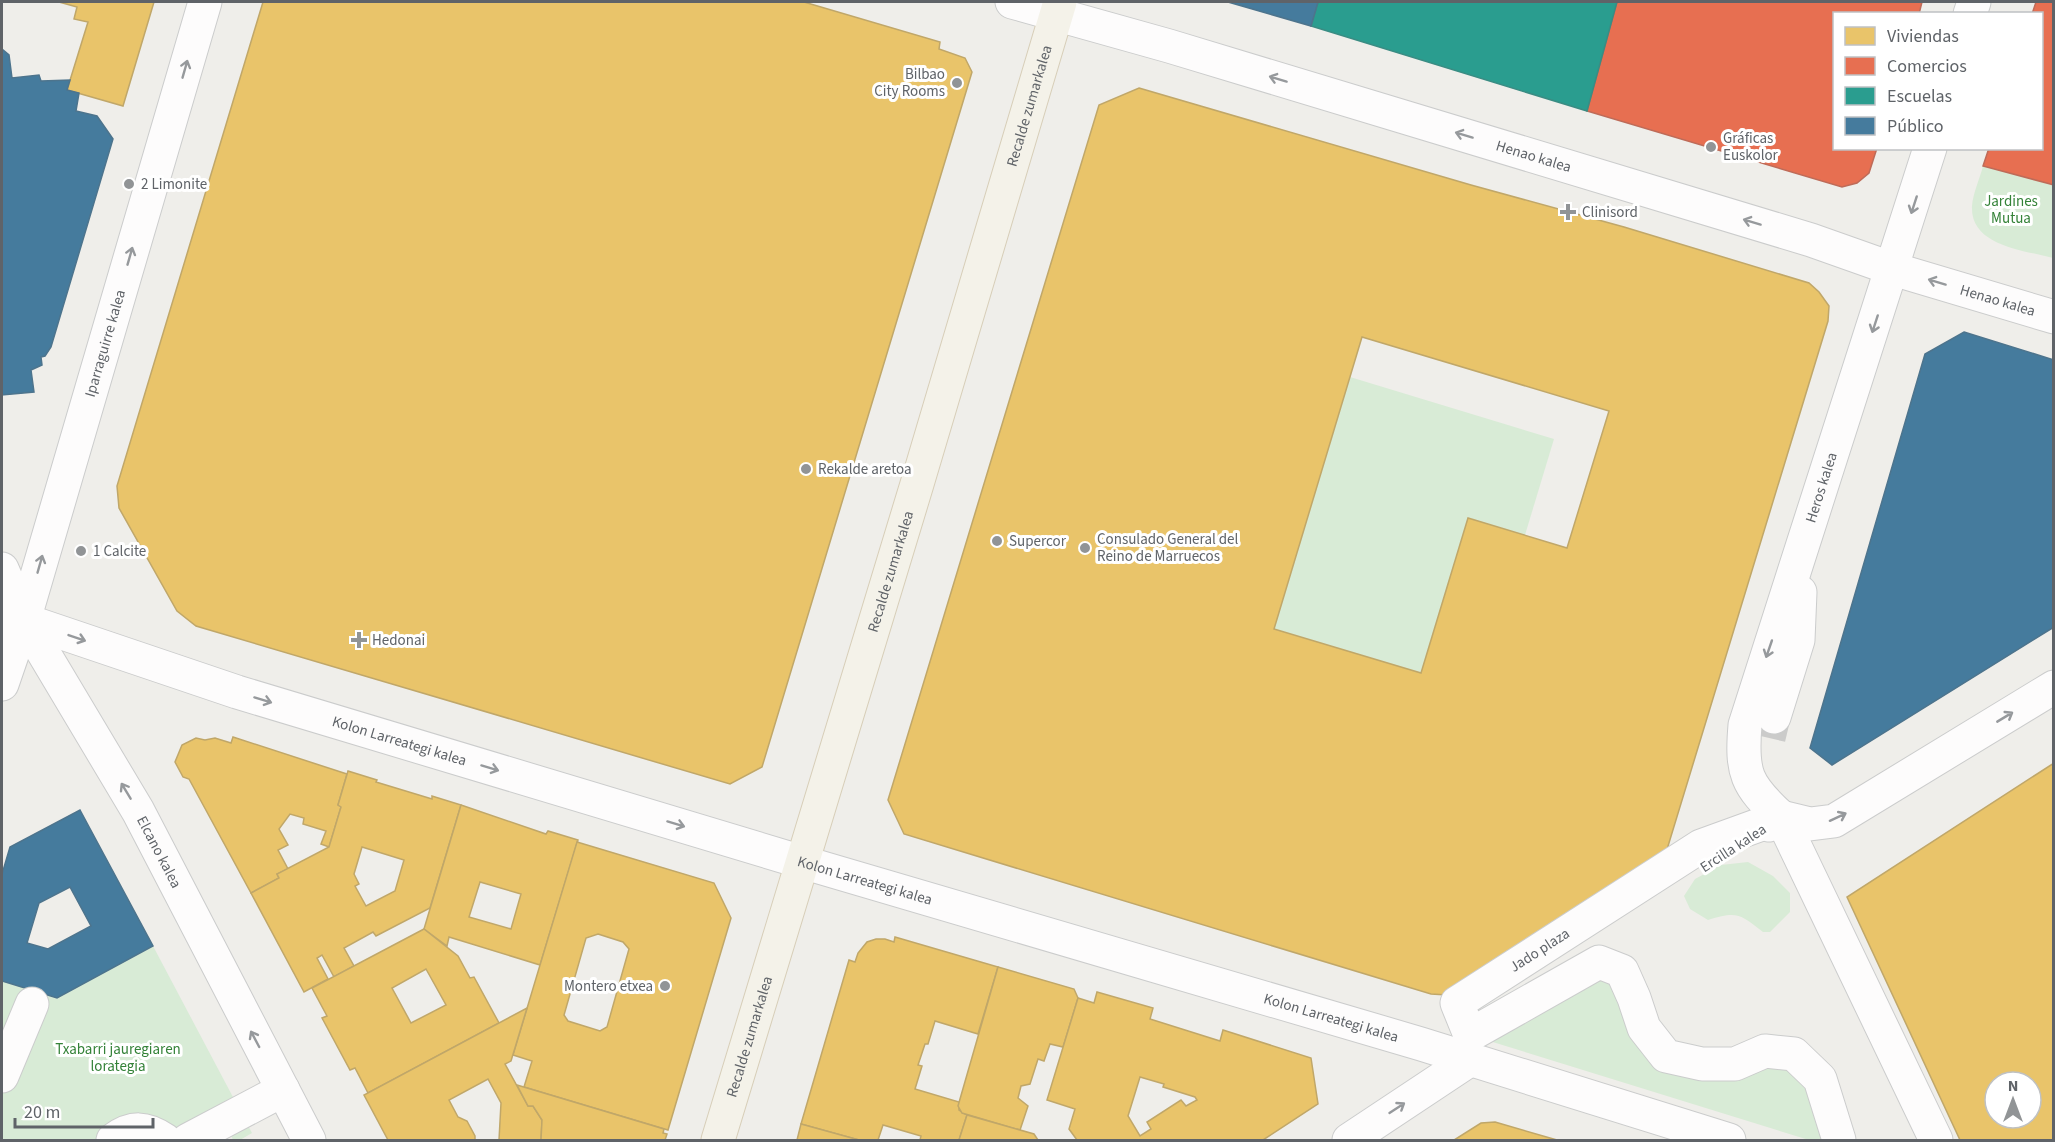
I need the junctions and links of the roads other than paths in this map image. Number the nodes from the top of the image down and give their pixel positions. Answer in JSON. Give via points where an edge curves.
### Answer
{"nodes":[{"id":1,"x":205,"y":2,"type":"edge"},
{"id":2,"x":1012,"y":2,"type":"edge"},
{"id":3,"x":1058,"y":7,"type":"edge"},
{"id":4,"x":1929,"y":150,"type":"edge"},
{"id":5,"x":1893,"y":268,"type":"junction"},
{"id":6,"x":2054,"y":317,"type":"edge"},
{"id":7,"x":1799,"y":563,"type":"junction"},
{"id":8,"x":2,"y":569,"type":"edge"},
{"id":9,"x":13,"y":618,"type":"edge"},
{"id":10,"x":2,"y":684,"type":"edge"},
{"id":11,"x":2054,"y":687,"type":"edge"},
{"id":12,"x":1774,"y":717,"type":"tunnel mouth"},
{"id":13,"x":1781,"y":818,"type":"junction"},
{"id":14,"x":802,"y":862,"type":"junction"},
{"id":15,"x":32,"y":1004,"type":"dead end"},
{"id":16,"x":1465,"y":1020,"type":"junction"},
{"id":17,"x":1421,"y":1044,"type":"junction"},
{"id":18,"x":1471,"y":1059,"type":"junction"},
{"id":19,"x":2,"y":1076,"type":"edge"},
{"id":20,"x":282,"y":1090,"type":"junction"},
{"id":21,"x":113,"y":1140,"type":"edge"},
{"id":22,"x":165,"y":1140,"type":"edge"},
{"id":23,"x":188,"y":1140,"type":"edge"},
{"id":24,"x":309,"y":1140,"type":"edge"},
{"id":25,"x":718,"y":1140,"type":"edge"},
{"id":26,"x":1348,"y":1140,"type":"edge"},
{"id":27,"x":1729,"y":1140,"type":"edge"},
{"id":28,"x":1839,"y":1140,"type":"edge"},
{"id":29,"x":1936,"y":1140,"type":"edge"}],
"edges":[{"from":9,"to":1,"type":"street","name":"Iparraguirre kalea","one_way":true},
{"from":2,"to":3,"type":"street","name":"Henao kalea"},
{"from":5,"to":3,"type":"street","name":"Henao kalea","one_way":true},
{"from":3,"to":14,"type":"main road","name":"Recalde zumarkalea"},
{"from":4,"to":5,"type":"street","name":"Heros kalea","one_way":true},
{"from":6,"to":5,"type":"street","name":"Henao kalea","one_way":true},
{"from":5,"to":7,"type":"street","name":"Heros kalea","one_way":true},
{"from":7,"to":12,"type":"street","via":[[1798,640]]},
{"from":7,"to":13,"type":"street","name":"Heros kalea","one_way":true,"via":[[1748,716],[1743,752],[1748,778],[1763,801]]},
{"from":8,"to":9,"type":"street","name":"Elcano kalea"},
{"from":9,"to":10,"type":"street","name":"Iparraguirre kalea"},
{"from":9,"to":14,"type":"street","name":"Kolon Larreategi kalea","one_way":true,"via":[[237,692]]},
{"from":20,"to":9,"type":"street","name":"Elcano kalea","one_way":true,"via":[[138,811]]},
{"from":13,"to":11,"type":"street","name":"Ercilla kalea","one_way":true,"via":[[1810,824],[1834,820]]},
{"from":13,"to":16,"type":"street","name":"Ercilla kalea"},
{"from":13,"to":29,"type":"street"},
{"from":14,"to":17,"type":"street","name":"Kolon Larreategi kalea"},
{"from":14,"to":25,"type":"main road","name":"Recalde zumarkalea"},
{"from":15,"to":19,"type":"street"},
{"from":16,"to":17,"type":"street","name":"Ercilla kalea"},
{"from":16,"to":28,"type":"street","via":[[1470,1035],[1599,962],[1622,971],[1644,1028],[1666,1056],[1702,1064],[1735,1064],[1765,1051],[1794,1054],[1820,1079]]},
{"from":17,"to":18,"type":"street","name":"Kolon Larreategi kalea"},
{"from":26,"to":18,"type":"street","one_way":true},
{"from":18,"to":27,"type":"street","name":"Kolon Larreategi kalea"},
{"from":20,"to":23,"type":"street"},
{"from":20,"to":24,"type":"street","name":"Elcano kalea"},
{"from":21,"to":22,"type":"street","via":[[137,1130],[153,1132]]}]}
